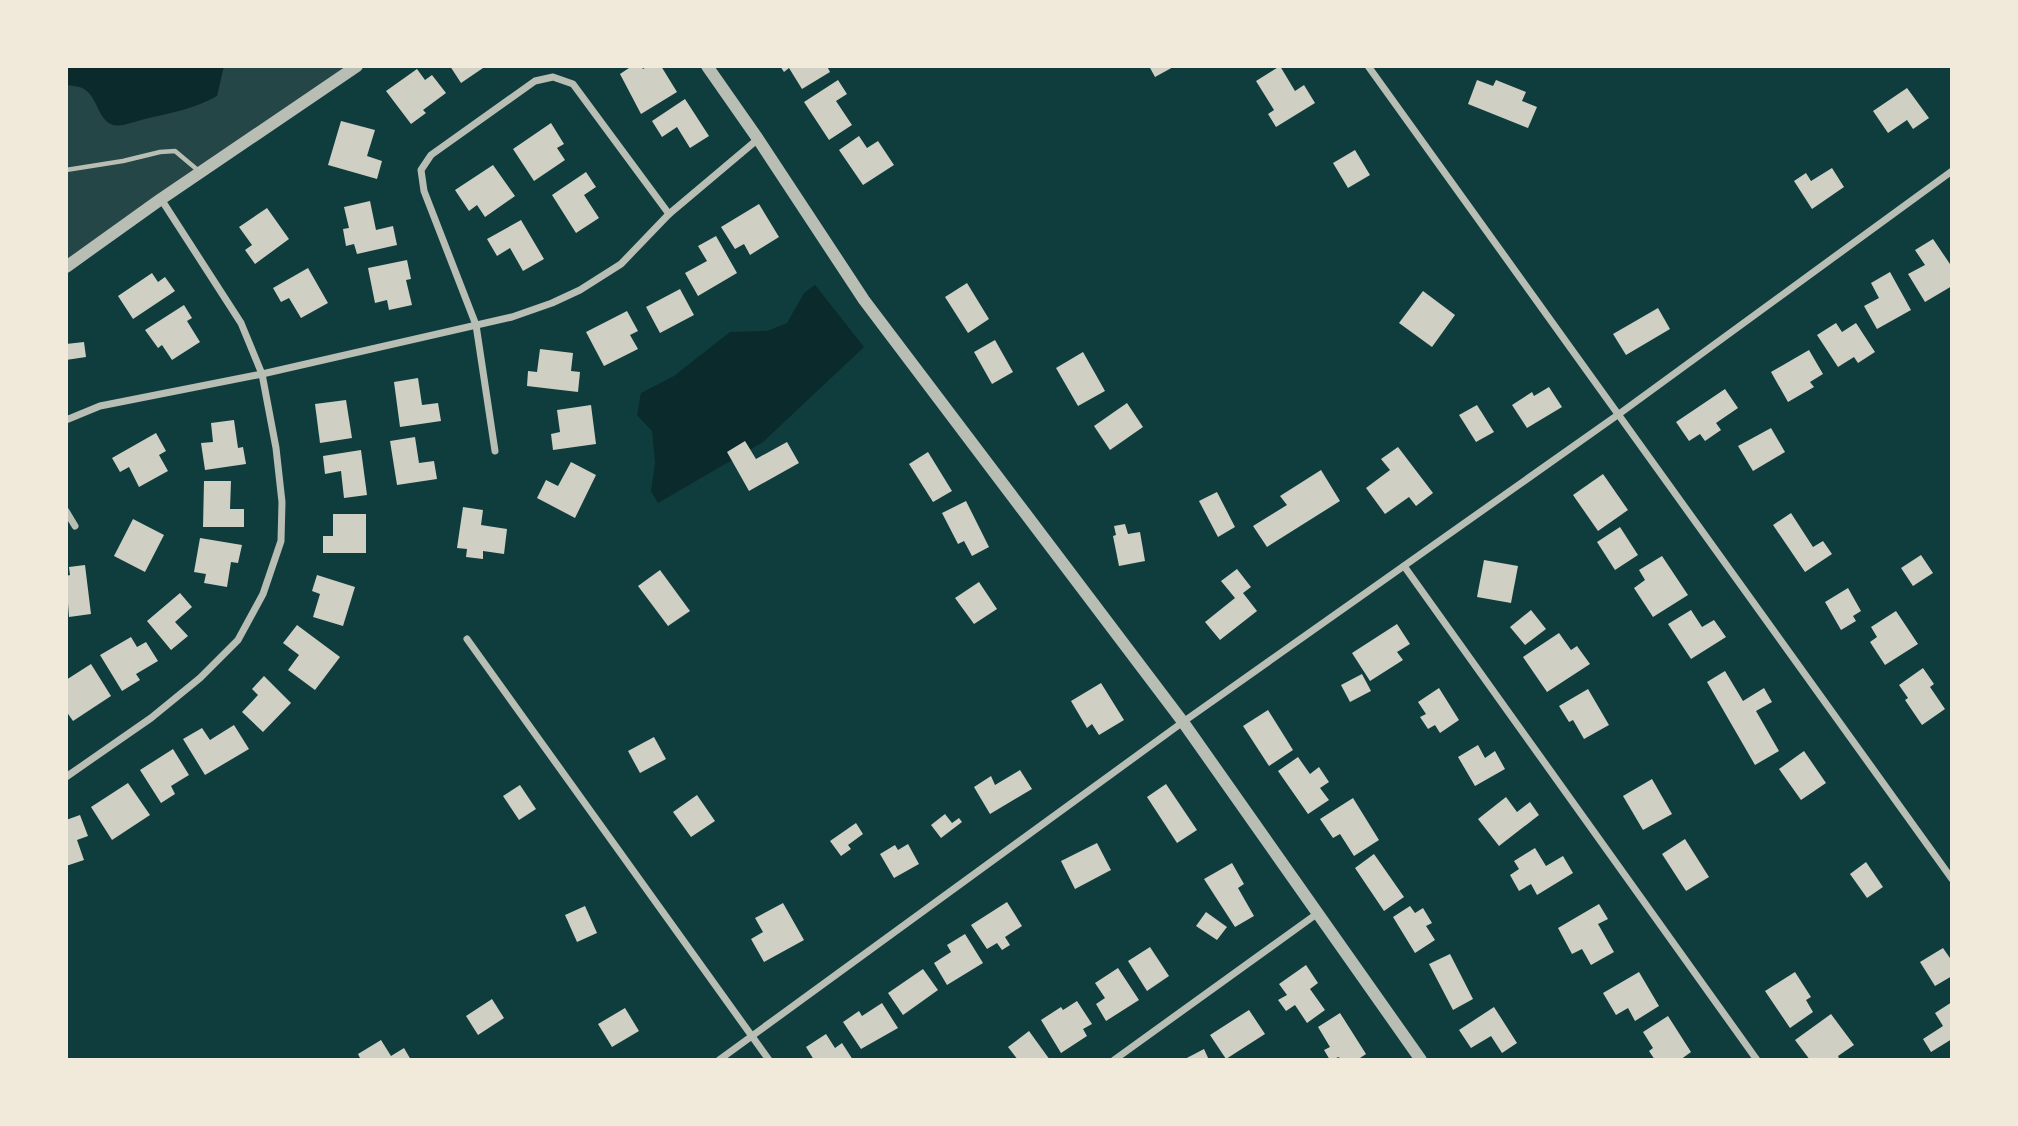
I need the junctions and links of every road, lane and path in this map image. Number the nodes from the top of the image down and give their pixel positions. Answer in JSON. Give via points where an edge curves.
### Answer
{"nodes":[{"id":1,"x":357,"y":66,"type":"edge"},
{"id":2,"x":707,"y":66,"type":"edge"},
{"id":3,"x":1368,"y":66,"type":"edge"},
{"id":4,"x":758,"y":139,"type":"junction"},
{"id":5,"x":66,"y":170,"type":"edge"},
{"id":6,"x":1951,"y":171,"type":"edge"},
{"id":7,"x":201,"y":172,"type":"junction"},
{"id":8,"x":161,"y":199,"type":"junction"},
{"id":9,"x":669,"y":214,"type":"junction"},
{"id":10,"x":66,"y":267,"type":"edge"},
{"id":11,"x":476,"y":325,"type":"junction"},
{"id":12,"x":262,"y":374,"type":"junction"},
{"id":13,"x":1619,"y":414,"type":"junction"},
{"id":14,"x":66,"y":420,"type":"edge"},
{"id":15,"x":495,"y":451,"type":"dead end"},
{"id":16,"x":66,"y":512,"type":"edge"},
{"id":17,"x":75,"y":526,"type":"dead end"},
{"id":18,"x":1404,"y":566,"type":"junction"},
{"id":19,"x":467,"y":639,"type":"dead end"},
{"id":20,"x":1183,"y":722,"type":"junction"},
{"id":21,"x":66,"y":776,"type":"edge"},
{"id":22,"x":1951,"y":879,"type":"edge"},
{"id":23,"x":1318,"y":913,"type":"junction"},
{"id":24,"x":752,"y":1036,"type":"junction"},
{"id":25,"x":719,"y":1059,"type":"edge"},
{"id":26,"x":769,"y":1059,"type":"edge"},
{"id":27,"x":1114,"y":1059,"type":"edge"},
{"id":28,"x":1421,"y":1059,"type":"edge"},
{"id":29,"x":1758,"y":1059,"type":"edge"}],
"edges":[{"from":1,"to":7,"type":"street"},
{"from":2,"to":4,"type":"street"},
{"from":3,"to":13,"type":"street"},
{"from":4,"to":9,"type":"street"},
{"from":4,"to":20,"type":"street","via":[[864,300]]},
{"from":5,"to":7,"type":"lane","via":[[175,151]]},
{"from":6,"to":13,"type":"street"},
{"from":7,"to":8,"type":"street"},
{"from":8,"to":10,"type":"street"},
{"from":8,"to":12,"type":"street","via":[[241,323]]},
{"from":9,"to":11,"type":"street","via":[[621,264],[580,290],[512,317]]},
{"from":9,"to":11,"type":"street","via":[[573,84],[553,77],[535,81],[430,155],[421,170],[424,191]]},
{"from":11,"to":12,"type":"street"},
{"from":11,"to":15,"type":"street"},
{"from":12,"to":14,"type":"street","via":[[100,406]]},
{"from":12,"to":21,"type":"street","via":[[282,502],[281,541],[263,594],[238,640],[200,678]]},
{"from":13,"to":18,"type":"street"},
{"from":13,"to":22,"type":"street"},
{"from":16,"to":17,"type":"street"},
{"from":18,"to":20,"type":"street"},
{"from":18,"to":29,"type":"street"},
{"from":19,"to":24,"type":"street"},
{"from":20,"to":23,"type":"street"},
{"from":20,"to":24,"type":"street"},
{"from":23,"to":27,"type":"street"},
{"from":23,"to":28,"type":"street"},
{"from":24,"to":25,"type":"street"},
{"from":24,"to":26,"type":"street"}]}
